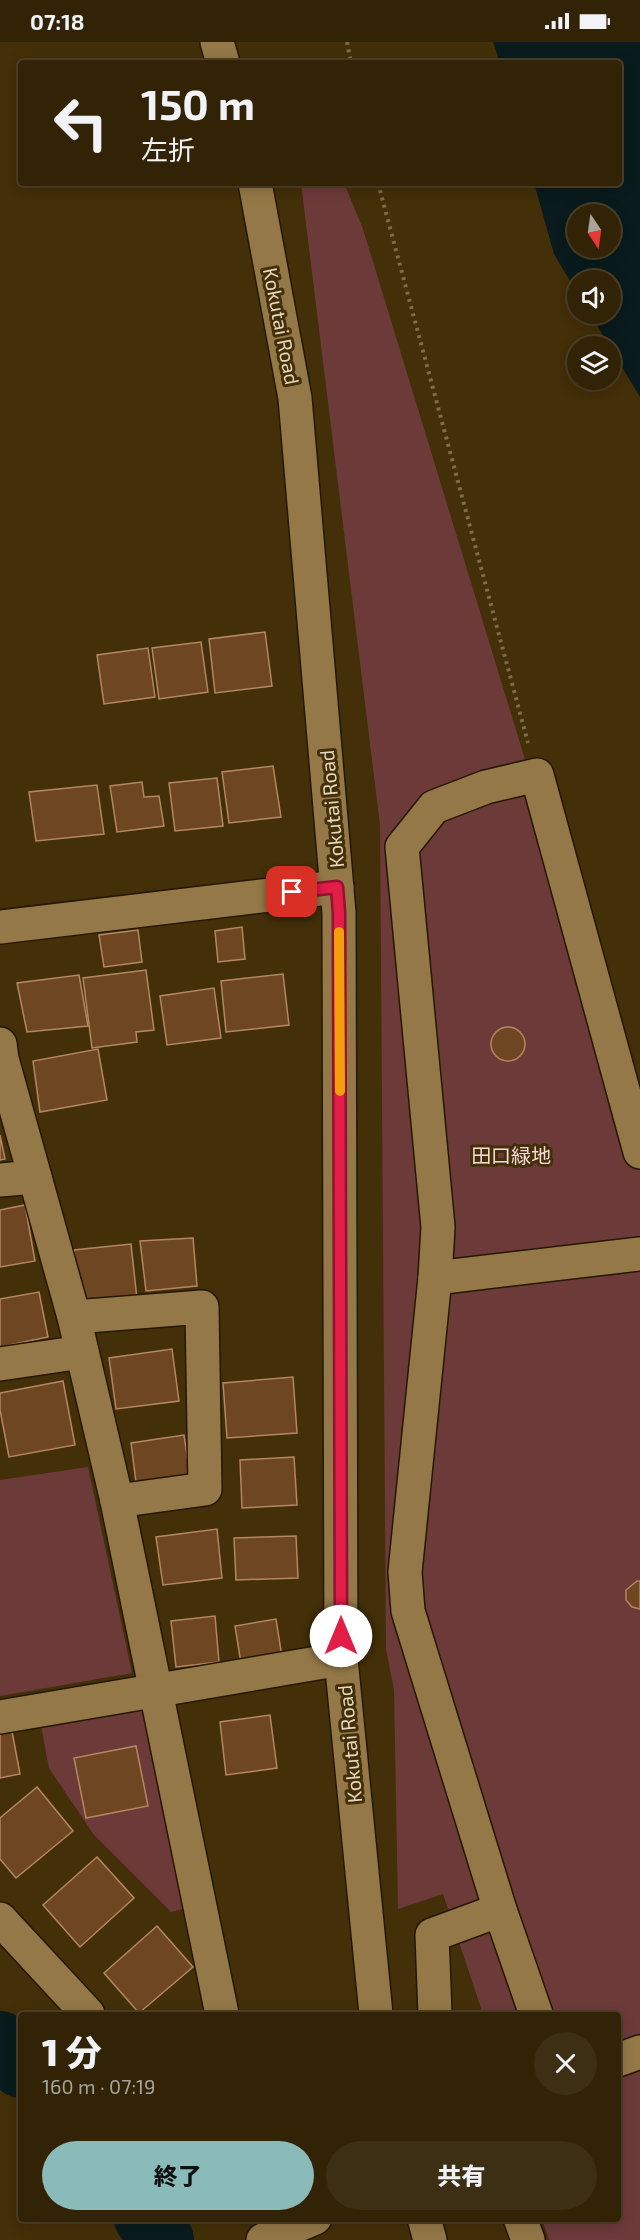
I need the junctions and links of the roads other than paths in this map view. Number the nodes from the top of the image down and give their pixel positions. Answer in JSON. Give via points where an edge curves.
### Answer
{"nodes":[{"id":1,"x":217,"y":42,"type":"edge"},
{"id":2,"x":222,"y":60,"type":"edge"},
{"id":3,"x":256,"y":186,"type":"edge"},
{"id":4,"x":337,"y":887,"type":"junction"},
{"id":5,"x":0,"y":927,"type":"edge"},
{"id":6,"x":1,"y":1054,"type":"edge"},
{"id":7,"x":640,"y":1152,"type":"edge"},
{"id":8,"x":35,"y":1177,"type":"junction"},
{"id":9,"x":0,"y":1180,"type":"edge"},
{"id":10,"x":640,"y":1254,"type":"edge"},
{"id":11,"x":435,"y":1278,"type":"junction"},
{"id":12,"x":74,"y":1317,"type":"junction"},
{"id":13,"x":82,"y":1352,"type":"junction"},
{"id":14,"x":0,"y":1364,"type":"edge"},
{"id":15,"x":117,"y":1501,"type":"junction"},
{"id":16,"x":341,"y":1659,"type":"junction"},
{"id":17,"x":156,"y":1691,"type":"junction"},
{"id":18,"x":0,"y":1718,"type":"edge"},
{"id":19,"x":500,"y":1910,"type":"junction"},
{"id":20,"x":0,"y":1919,"type":"edge"},
{"id":21,"x":86,"y":2012,"type":"edge"},
{"id":22,"x":222,"y":2012,"type":"edge"},
{"id":23,"x":376,"y":2012,"type":"edge"},
{"id":24,"x":435,"y":2012,"type":"edge"},
{"id":25,"x":535,"y":2012,"type":"edge"},
{"id":26,"x":640,"y":2052,"type":"edge"},
{"id":27,"x":621,"y":2059,"type":"edge"},
{"id":28,"x":305,"y":2222,"type":"edge"},
{"id":29,"x":425,"y":2222,"type":"edge"},
{"id":30,"x":521,"y":2222,"type":"edge"},
{"id":31,"x":263,"y":2240,"type":"edge"},
{"id":32,"x":430,"y":2240,"type":"edge"},
{"id":33,"x":528,"y":2240,"type":"edge"}],
"edges":[{"from":1,"to":2,"type":"street"},
{"from":3,"to":4,"type":"street","name":"Kokutai Road","via":[[295,398]]},
{"from":4,"to":5,"type":"street"},
{"from":4,"to":16,"type":"street","name":"Kokutai Road"},
{"from":6,"to":8,"type":"street"},
{"from":7,"to":11,"type":"street","via":[[537,775],[486,787],[434,807],[402,847],[438,1227]]},
{"from":8,"to":9,"type":"street"},
{"from":8,"to":12,"type":"street"},
{"from":10,"to":11,"type":"street"},
{"from":11,"to":19,"type":"street","via":[[405,1572],[408,1611]]},
{"from":12,"to":13,"type":"street"},
{"from":12,"to":15,"type":"street","via":[[202,1307],[205,1489]]},
{"from":13,"to":14,"type":"street"},
{"from":13,"to":15,"type":"street"},
{"from":15,"to":17,"type":"street"},
{"from":16,"to":17,"type":"street"},
{"from":16,"to":23,"type":"street","name":"Kokutai Road"},
{"from":17,"to":18,"type":"street"},
{"from":17,"to":22,"type":"street"},
{"from":19,"to":24,"type":"street","via":[[432,1935]]},
{"from":19,"to":25,"type":"street"},
{"from":20,"to":21,"type":"street"},
{"from":26,"to":27,"type":"street"},
{"from":28,"to":31,"type":"street"},
{"from":29,"to":32,"type":"street"},
{"from":30,"to":33,"type":"street"}]}
